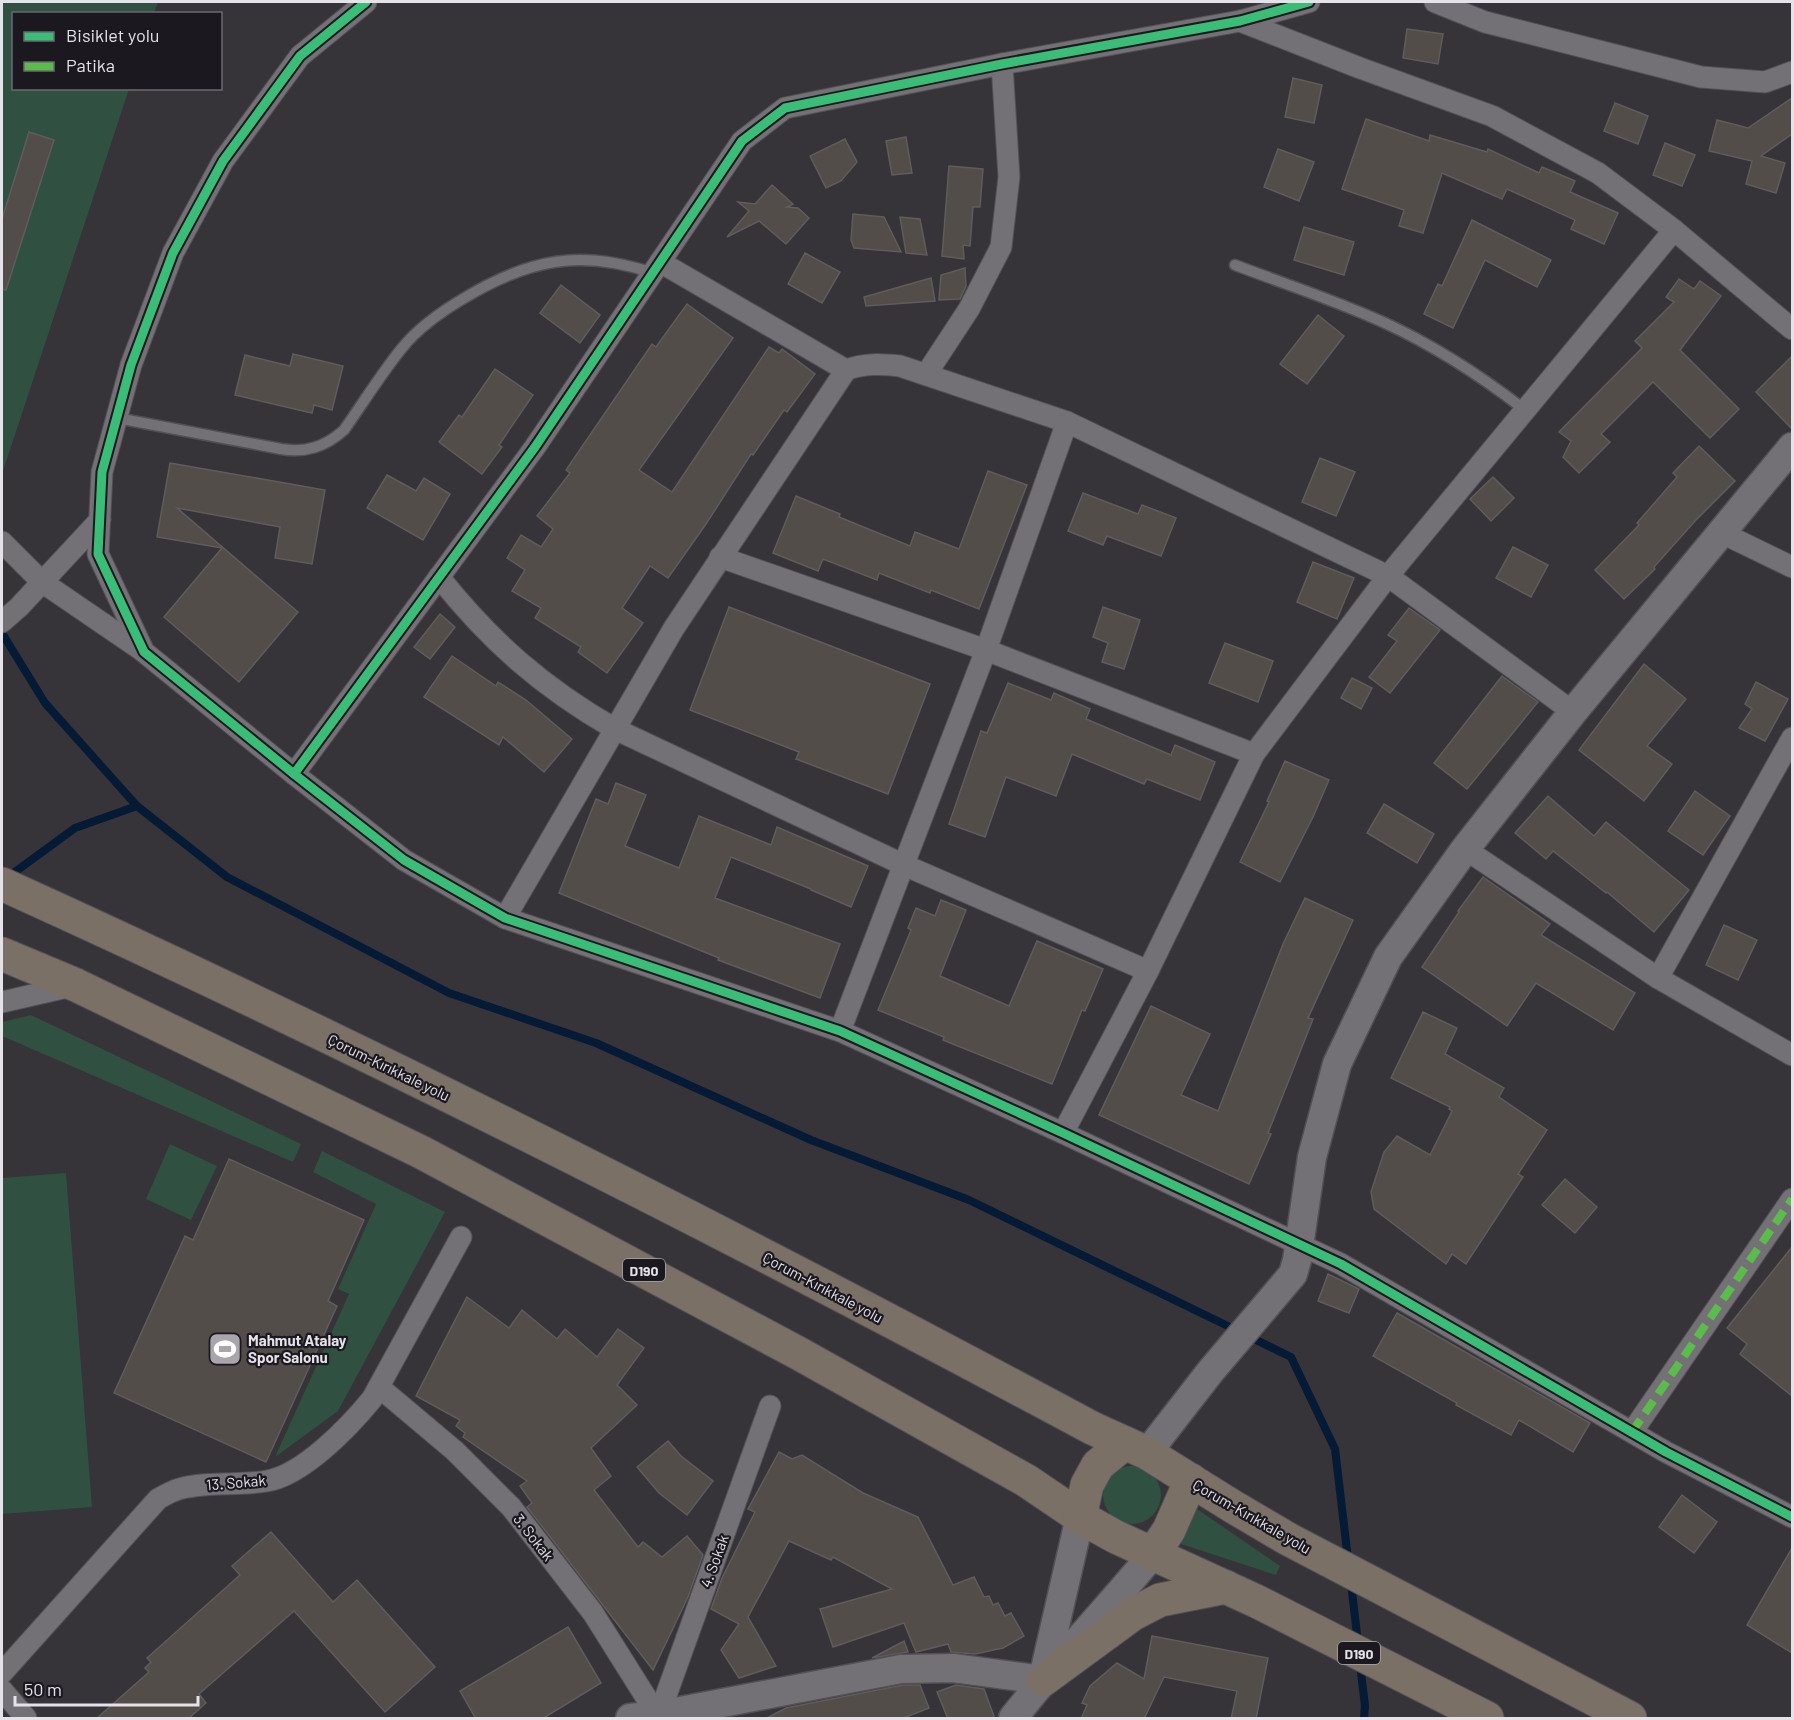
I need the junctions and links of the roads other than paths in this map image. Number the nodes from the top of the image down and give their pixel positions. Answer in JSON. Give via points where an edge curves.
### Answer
{"nodes":[{"id":1,"x":366,"y":2,"type":"edge"},
{"id":2,"x":1309,"y":2,"type":"edge"},
{"id":3,"x":1435,"y":2,"type":"edge"},
{"id":4,"x":1240,"y":21,"type":"junction"},
{"id":5,"x":1002,"y":64,"type":"junction"},
{"id":6,"x":1792,"y":72,"type":"edge"},
{"id":7,"x":1674,"y":230,"type":"junction"},
{"id":8,"x":1235,"y":265,"type":"dead end"},
{"id":9,"x":656,"y":268,"type":"junction"},
{"id":10,"x":1792,"y":329,"type":"edge"},
{"id":11,"x":846,"y":370,"type":"junction"},
{"id":12,"x":927,"y":373,"type":"junction"},
{"id":13,"x":1525,"y":410,"type":"junction"},
{"id":14,"x":117,"y":418,"type":"junction"},
{"id":15,"x":1067,"y":422,"type":"junction"},
{"id":16,"x":1792,"y":447,"type":"edge"},
{"id":17,"x":100,"y":520,"type":"junction"},
{"id":18,"x":1722,"y":533,"type":"junction"},
{"id":19,"x":2,"y":542,"type":"edge"},
{"id":20,"x":720,"y":557,"type":"junction"},
{"id":21,"x":1792,"y":567,"type":"edge"},
{"id":22,"x":1388,"y":576,"type":"junction"},
{"id":23,"x":439,"y":577,"type":"junction"},
{"id":24,"x":42,"y":582,"type":"junction"},
{"id":25,"x":2,"y":622,"type":"edge"},
{"id":26,"x":986,"y":650,"type":"junction"},
{"id":27,"x":144,"y":652,"type":"junction"},
{"id":28,"x":1573,"y":712,"type":"junction"},
{"id":29,"x":615,"y":729,"type":"junction"},
{"id":30,"x":1792,"y":738,"type":"edge"},
{"id":31,"x":1254,"y":754,"type":"junction"},
{"id":32,"x":294,"y":774,"type":"junction"},
{"id":33,"x":1465,"y":849,"type":"junction"},
{"id":34,"x":903,"y":865,"type":"junction"},
{"id":35,"x":2,"y":884,"type":"edge"},
{"id":36,"x":505,"y":918,"type":"junction"},
{"id":37,"x":11,"y":957,"type":"edge"},
{"id":38,"x":1148,"y":970,"type":"junction"},
{"id":39,"x":1658,"y":978,"type":"junction"},
{"id":40,"x":76,"y":985,"type":"junction"},
{"id":41,"x":2,"y":1002,"type":"edge"},
{"id":42,"x":840,"y":1031,"type":"junction"},
{"id":43,"x":1792,"y":1055,"type":"edge"},
{"id":44,"x":1063,"y":1133,"type":"junction"},
{"id":45,"x":1792,"y":1199,"type":"edge"},
{"id":46,"x":461,"y":1237,"type":"dead end"},
{"id":47,"x":1299,"y":1245,"type":"junction"},
{"id":48,"x":379,"y":1387,"type":"junction"},
{"id":49,"x":770,"y":1406,"type":"dead end"},
{"id":50,"x":1632,"y":1432,"type":"junction"},
{"id":51,"x":1136,"y":1448,"type":"junction"},
{"id":52,"x":1191,"y":1480,"type":"junction"},
{"id":53,"x":1080,"y":1517,"type":"junction"},
{"id":54,"x":1792,"y":1517,"type":"edge"},
{"id":55,"x":1154,"y":1554,"type":"junction"},
{"id":56,"x":1226,"y":1587,"type":"junction"},
{"id":57,"x":2,"y":1673,"type":"edge"},
{"id":58,"x":1043,"y":1680,"type":"junction"},
{"id":59,"x":2,"y":1690,"type":"edge"},
{"id":60,"x":1474,"y":1712,"type":"edge"},
{"id":61,"x":659,"y":1717,"type":"edge"},
{"id":62,"x":26,"y":1719,"type":"edge"},
{"id":63,"x":630,"y":1719,"type":"edge"},
{"id":64,"x":1013,"y":1719,"type":"edge"},
{"id":65,"x":1630,"y":1719,"type":"edge"}],
"edges":[{"from":1,"to":14,"type":"street","via":[[300,56],[223,161],[173,254],[131,365]]},
{"from":2,"to":4,"type":"street"},
{"from":3,"to":6,"type":"street","via":[[1485,22],[1701,78],[1765,82]]},
{"from":4,"to":5,"type":"street"},
{"from":4,"to":7,"type":"street","via":[[1492,116],[1598,173]]},
{"from":5,"to":9,"type":"street","via":[[784,108],[742,141]]},
{"from":5,"to":12,"type":"street","via":[[1009,177],[1001,247],[969,309]]},
{"from":7,"to":10,"type":"street"},
{"from":7,"to":13,"type":"street"},
{"from":8,"to":13,"type":"lane","via":[[1384,322],[1465,366]]},
{"from":9,"to":11,"type":"street"},
{"from":9,"to":14,"type":"lane","via":[[602,260],[556,261],[479,289],[426,324],[402,348],[344,430],[315,448],[281,449]]},
{"from":9,"to":23,"type":"street","via":[[535,447]]},
{"from":11,"to":12,"type":"street","via":[[878,363]]},
{"from":11,"to":20,"type":"street"},
{"from":12,"to":15,"type":"street"},
{"from":13,"to":22,"type":"street"},
{"from":14,"to":17,"type":"street","via":[[102,472]]},
{"from":15,"to":22,"type":"street"},
{"from":15,"to":26,"type":"street"},
{"from":16,"to":18,"type":"street"},
{"from":17,"to":24,"type":"street"},
{"from":17,"to":27,"type":"street","via":[[98,554]]},
{"from":18,"to":21,"type":"street"},
{"from":18,"to":28,"type":"street"},
{"from":19,"to":24,"type":"street"},
{"from":20,"to":26,"type":"street"},
{"from":20,"to":29,"type":"street"},
{"from":22,"to":28,"type":"street"},
{"from":22,"to":31,"type":"street"},
{"from":23,"to":29,"type":"street","via":[[483,629],[519,663],[581,710]]},
{"from":23,"to":32,"type":"street"},
{"from":24,"to":25,"type":"street"},
{"from":24,"to":27,"type":"street"},
{"from":26,"to":31,"type":"street"},
{"from":26,"to":34,"type":"street"},
{"from":27,"to":32,"type":"street"},
{"from":28,"to":33,"type":"street"},
{"from":29,"to":34,"type":"street"},
{"from":29,"to":36,"type":"street"},
{"from":30,"to":39,"type":"street"},
{"from":31,"to":38,"type":"street"},
{"from":32,"to":36,"type":"street","via":[[404,860]]},
{"from":33,"to":39,"type":"street"},
{"from":33,"to":47,"type":"street","via":[[1388,957],[1337,1064],[1312,1157]]},
{"from":34,"to":38,"type":"street"},
{"from":34,"to":42,"type":"street"},
{"from":35,"to":51,"type":"highway","name":"Çorum-Kırıkkale yolu","via":[[379,1061]]},
{"from":36,"to":42,"type":"street"},
{"from":37,"to":40,"type":"highway","number":"D190"},
{"from":38,"to":44,"type":"street"},
{"from":39,"to":43,"type":"street"},
{"from":40,"to":41,"type":"street"},
{"from":40,"to":53,"type":"highway","number":"D190","via":[[411,1147],[569,1230],[1027,1481]]},
{"from":42,"to":44,"type":"street"},
{"from":44,"to":47,"type":"street"},
{"from":45,"to":50,"type":"street"},
{"from":46,"to":48,"type":"street","name":"13. Sokak"},
{"from":47,"to":50,"type":"street","via":[[1341,1264]]},
{"from":47,"to":51,"type":"street","via":[[1293,1274],[1210,1372]]},
{"from":48,"to":57,"type":"street","name":"13. Sokak","via":[[354,1421],[291,1472],[269,1481],[178,1489],[159,1499]]},
{"from":48,"to":61,"type":"street","name":"3. Sokak","via":[[455,1451],[511,1507],[593,1613]]},
{"from":49,"to":61,"type":"street","name":"4. Sokak"},
{"from":50,"to":54,"type":"street"},
{"from":51,"to":52,"type":"highway","name":"Çorum-Kırıkkale yolu"},
{"from":51,"to":53,"type":"highway","via":[[1098,1465],[1087,1485]]},
{"from":52,"to":55,"type":"highway"},
{"from":52,"to":65,"type":"highway","name":"Çorum-Kırıkkale yolu","via":[[1288,1539]]},
{"from":53,"to":55,"type":"highway","number":"D190"},
{"from":53,"to":58,"type":"street"},
{"from":55,"to":56,"type":"highway","number":"D190"},
{"from":55,"to":58,"type":"street"},
{"from":56,"to":58,"type":"highway","via":[[1160,1600],[1132,1614]]},
{"from":56,"to":60,"type":"highway","number":"D190"},
{"from":58,"to":61,"type":"street","via":[[953,1668],[901,1669]]},
{"from":58,"to":64,"type":"street"},
{"from":59,"to":62,"type":"street"},
{"from":61,"to":63,"type":"street"}]}
